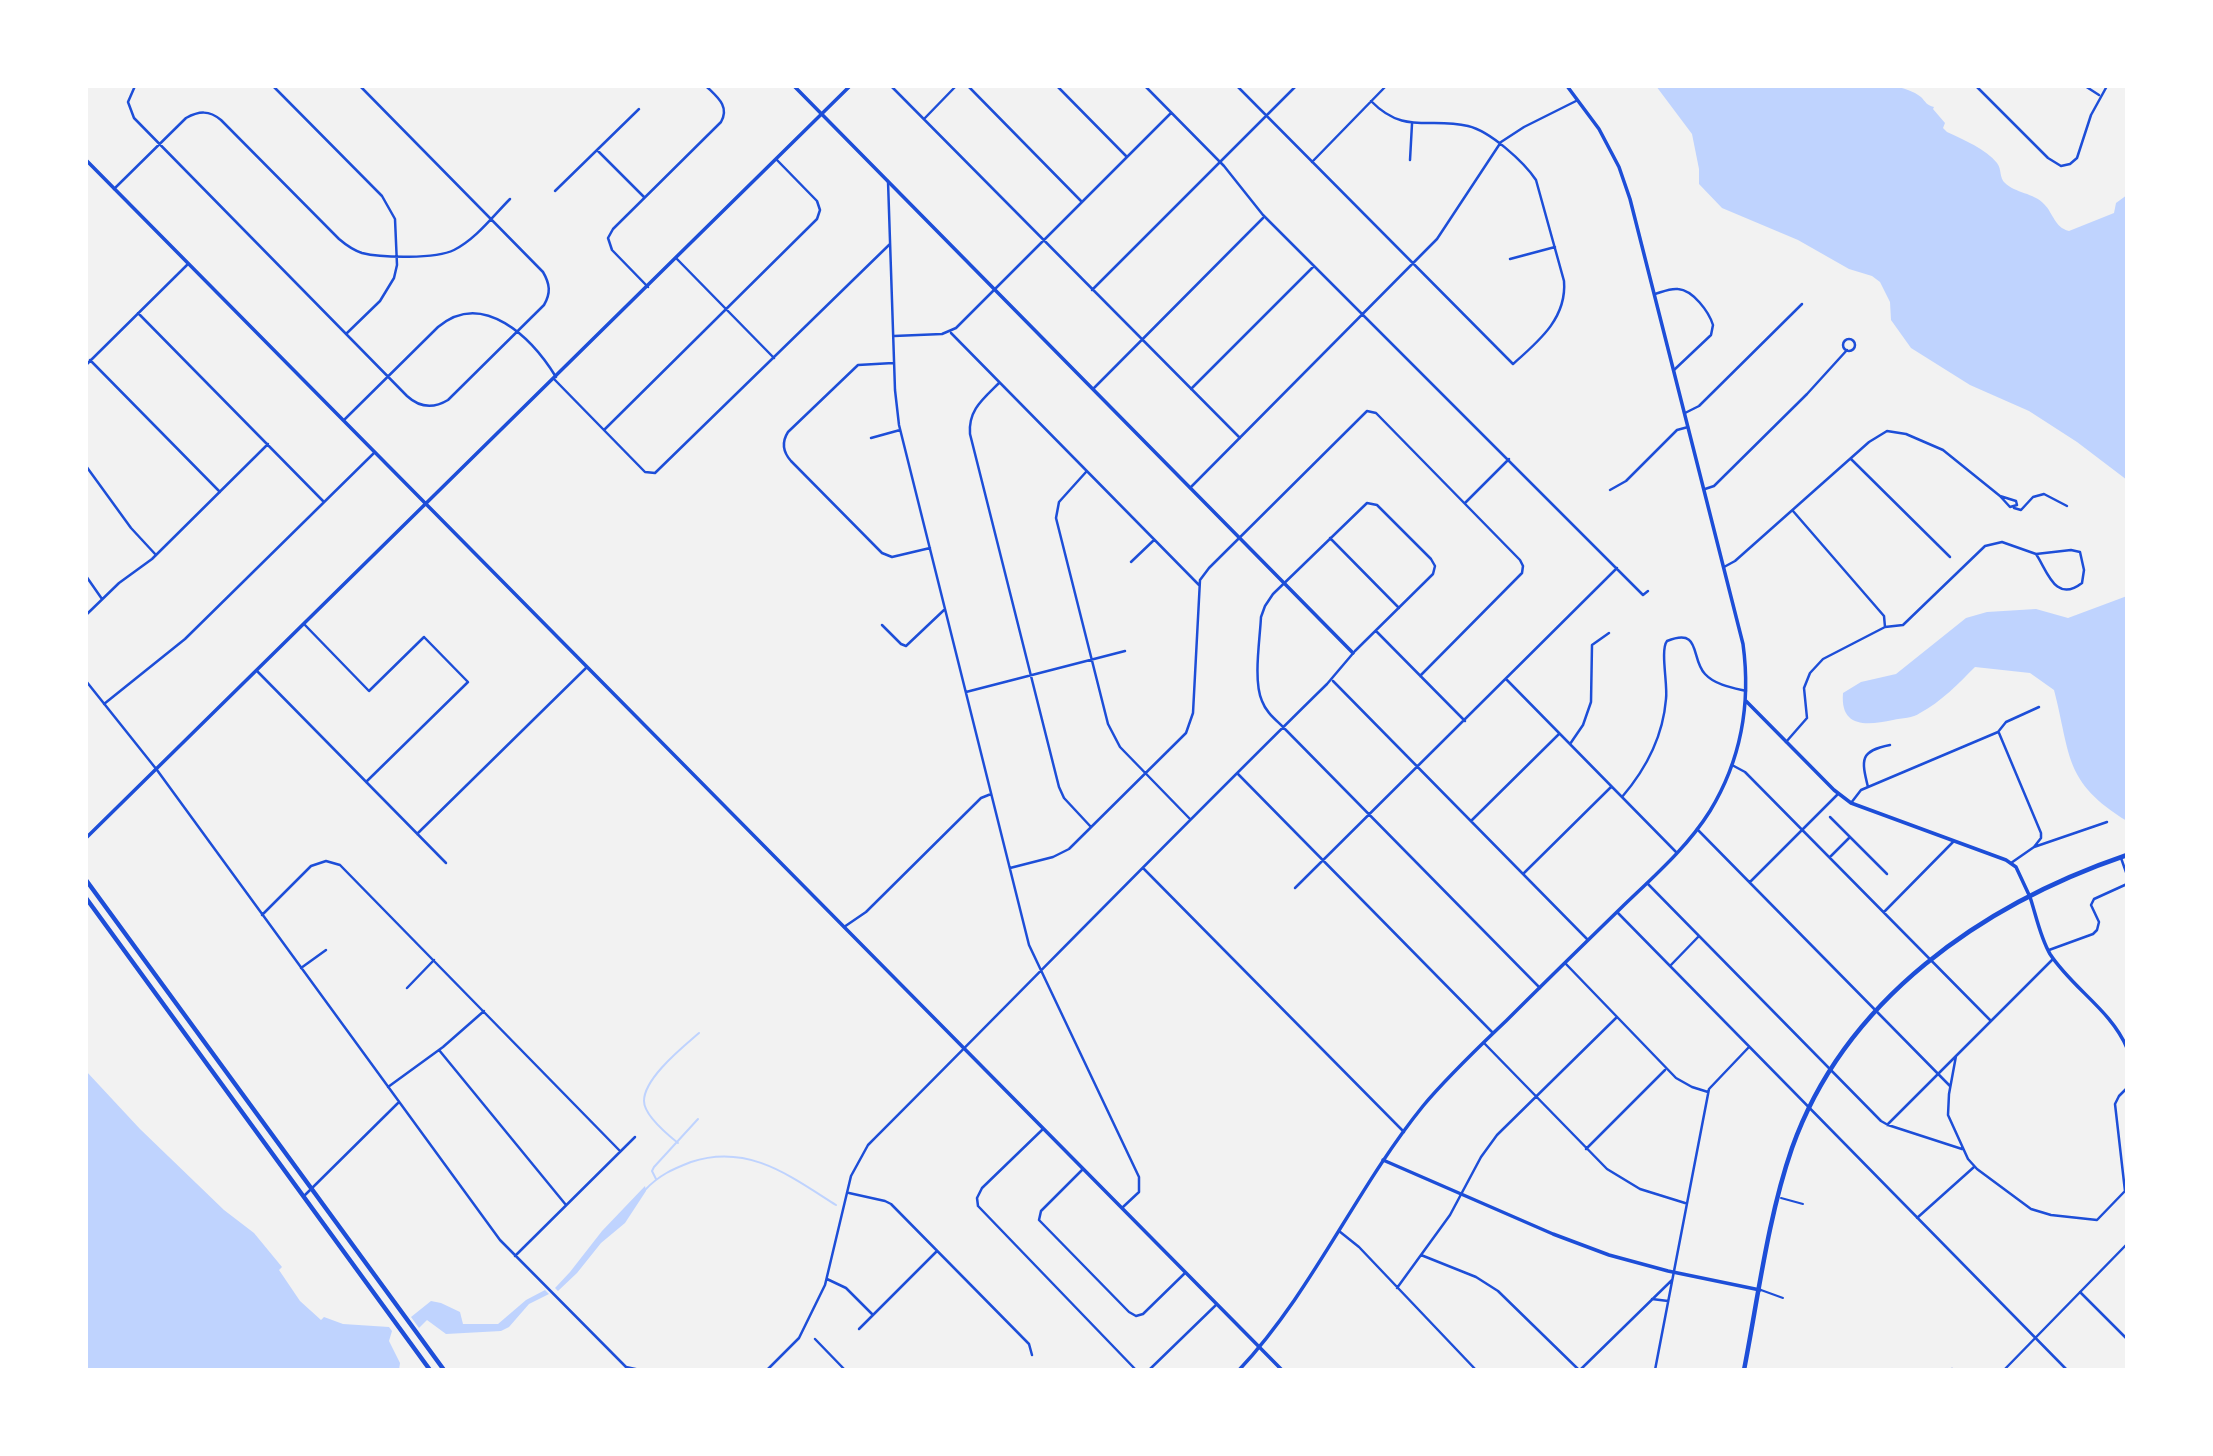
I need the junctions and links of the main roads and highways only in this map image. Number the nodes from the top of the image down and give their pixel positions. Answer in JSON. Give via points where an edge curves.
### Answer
{"nodes":[{"id":1,"x":2127,"y":855,"type":"edge"},
{"id":2,"x":86,"y":880,"type":"edge"},
{"id":3,"x":86,"y":898,"type":"edge"},
{"id":4,"x":380,"y":1303,"type":"junction"},
{"id":5,"x":399,"y":1310,"type":"junction"},
{"id":6,"x":430,"y":1370,"type":"edge"},
{"id":7,"x":444,"y":1370,"type":"edge"},
{"id":8,"x":1744,"y":1370,"type":"edge"}],
"edges":[{"from":1,"to":8,"type":"highway","via":[[2074,873],[1982,924],[1930,959],[1876,1008],[1848,1041],[1809,1107],[1791,1149]]},
{"from":2,"to":5,"type":"highway"},
{"from":3,"to":4,"type":"highway"},
{"from":4,"to":5,"type":"highway","via":[[392,1312]]},
{"from":4,"to":6,"type":"highway"},
{"from":5,"to":7,"type":"highway"}]}
